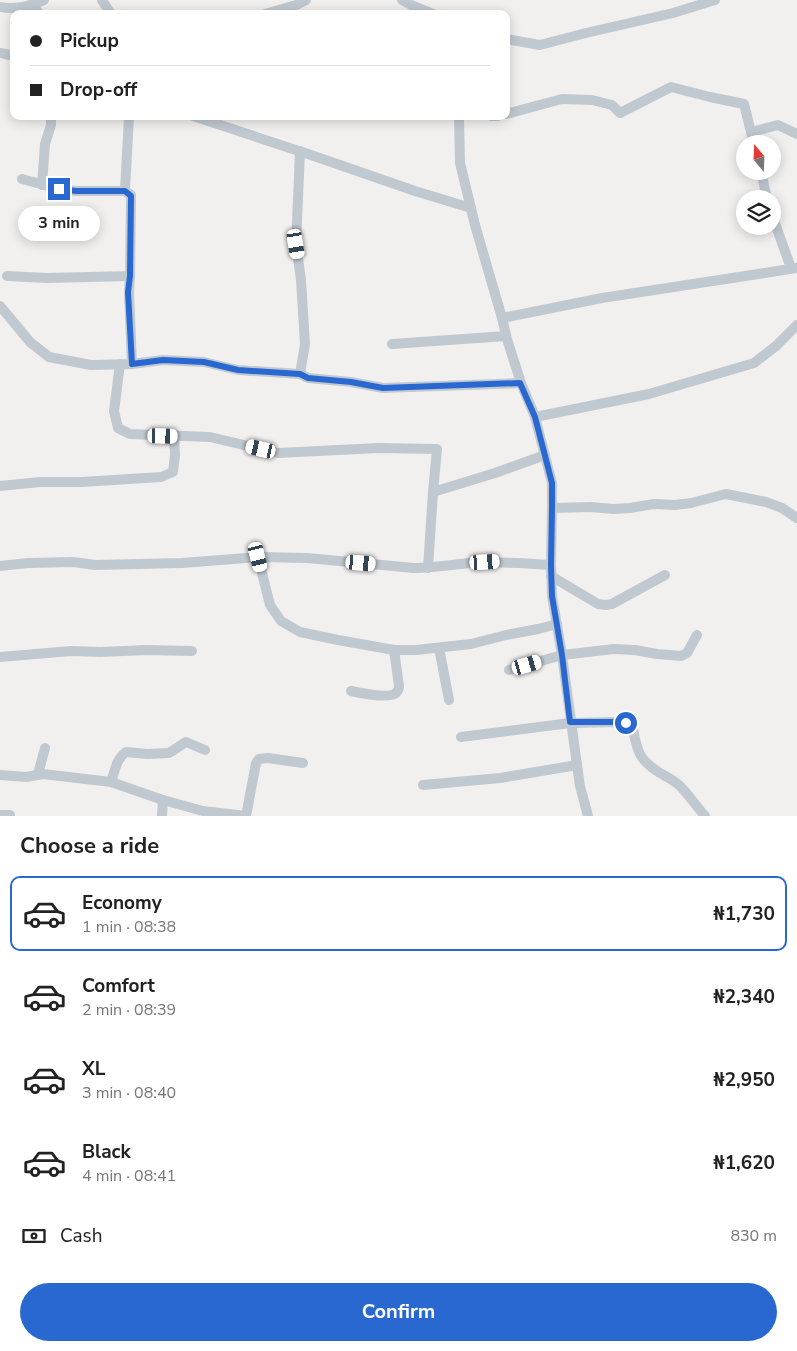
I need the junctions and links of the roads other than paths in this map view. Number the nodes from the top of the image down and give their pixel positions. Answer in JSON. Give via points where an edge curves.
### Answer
{"nodes":[{"id":1,"x":44,"y":0,"type":"edge"},
{"id":2,"x":306,"y":0,"type":"edge"},
{"id":3,"x":402,"y":0,"type":"edge"},
{"id":4,"x":715,"y":0,"type":"edge"},
{"id":5,"x":33,"y":4,"type":"junction"},
{"id":6,"x":0,"y":7,"type":"edge"},
{"id":7,"x":37,"y":10,"type":"edge"},
{"id":8,"x":279,"y":10,"type":"edge"},
{"id":9,"x":423,"y":10,"type":"edge"},
{"id":10,"x":510,"y":40,"type":"edge"},
{"id":11,"x":510,"y":113,"type":"edge"},
{"id":12,"x":51,"y":120,"type":"edge"},
{"id":13,"x":129,"y":120,"type":"edge"},
{"id":14,"x":205,"y":120,"type":"edge"},
{"id":15,"x":460,"y":120,"type":"edge"},
{"id":16,"x":751,"y":132,"type":"junction"},
{"id":17,"x":797,"y":134,"type":"edge"},
{"id":18,"x":752,"y":135,"type":"edge"},
{"id":19,"x":300,"y":151,"type":"junction"},
{"id":20,"x":22,"y":179,"type":"dead end"},
{"id":21,"x":42,"y":185,"type":"junction"},
{"id":22,"x":125,"y":191,"type":"junction"},
{"id":23,"x":471,"y":208,"type":"junction"},
{"id":24,"x":780,"y":235,"type":"edge"},
{"id":25,"x":794,"y":268,"type":"edge"},
{"id":26,"x":7,"y":276,"type":"dead end"},
{"id":27,"x":130,"y":276,"type":"junction"},
{"id":28,"x":0,"y":306,"type":"edge"},
{"id":29,"x":502,"y":318,"type":"junction"},
{"id":30,"x":797,"y":325,"type":"edge"},
{"id":31,"x":506,"y":336,"type":"junction"},
{"id":32,"x":392,"y":344,"type":"dead end"},
{"id":33,"x":120,"y":364,"type":"junction"},
{"id":34,"x":132,"y":364,"type":"junction"},
{"id":35,"x":300,"y":374,"type":"junction"},
{"id":36,"x":520,"y":383,"type":"junction"},
{"id":37,"x":535,"y":417,"type":"junction"},
{"id":38,"x":174,"y":436,"type":"junction"},
{"id":39,"x":545,"y":455,"type":"junction"},
{"id":40,"x":0,"y":486,"type":"edge"},
{"id":41,"x":433,"y":492,"type":"junction"},
{"id":42,"x":552,"y":508,"type":"junction"},
{"id":43,"x":797,"y":518,"type":"edge"},
{"id":44,"x":258,"y":557,"type":"junction"},
{"id":45,"x":0,"y":566,"type":"edge"},
{"id":46,"x":428,"y":568,"type":"junction"},
{"id":47,"x":551,"y":570,"type":"junction"},
{"id":48,"x":665,"y":575,"type":"dead end"},
{"id":49,"x":557,"y":624,"type":"junction"},
{"id":50,"x":697,"y":635,"type":"dead end"},
{"id":51,"x":439,"y":648,"type":"junction"},
{"id":52,"x":394,"y":650,"type":"junction"},
{"id":53,"x":192,"y":651,"type":"dead end"},
{"id":54,"x":562,"y":655,"type":"junction"},
{"id":55,"x":0,"y":657,"type":"edge"},
{"id":56,"x":509,"y":670,"type":"dead end"},
{"id":57,"x":351,"y":691,"type":"dead end"},
{"id":58,"x":450,"y":700,"type":"dead end"},
{"id":59,"x":570,"y":722,"type":"junction"},
{"id":60,"x":462,"y":737,"type":"dead end"},
{"id":61,"x":45,"y":748,"type":"dead end"},
{"id":62,"x":205,"y":750,"type":"dead end"},
{"id":63,"x":303,"y":763,"type":"dead end"},
{"id":64,"x":577,"y":765,"type":"junction"},
{"id":65,"x":0,"y":774,"type":"edge"},
{"id":66,"x":38,"y":774,"type":"junction"},
{"id":67,"x":112,"y":782,"type":"junction"},
{"id":68,"x":423,"y":785,"type":"dead end"},
{"id":69,"x":163,"y":800,"type":"junction"},
{"id":70,"x":162,"y":816,"type":"edge"},
{"id":71,"x":247,"y":816,"type":"edge"},
{"id":72,"x":588,"y":816,"type":"edge"},
{"id":73,"x":705,"y":816,"type":"edge"}],
"edges":[{"from":1,"to":5,"type":"street"},
{"from":2,"to":8,"type":"street"},
{"from":3,"to":9,"type":"street"},
{"from":4,"to":10,"type":"street","via":[[540,45]]},
{"from":5,"to":6,"type":"street","via":[[23,8]]},
{"from":5,"to":7,"type":"street"},
{"from":11,"to":16,"type":"street","via":[[562,99],[592,100],[612,105],[620,112],[671,87],[744,104]]},
{"from":12,"to":21,"type":"street","via":[[45,144]]},
{"from":13,"to":22,"type":"street"},
{"from":14,"to":19,"type":"street"},
{"from":15,"to":23,"type":"street","via":[[460,163]]},
{"from":16,"to":17,"type":"street","via":[[778,126]]},
{"from":16,"to":18,"type":"street"},
{"from":19,"to":23,"type":"street"},
{"from":19,"to":35,"type":"street","via":[[296,244],[305,344]]},
{"from":20,"to":21,"type":"street"},
{"from":21,"to":22,"type":"street","via":[[76,191]]},
{"from":22,"to":27,"type":"street","via":[[131,196]]},
{"from":23,"to":29,"type":"street"},
{"from":24,"to":25,"type":"street"},
{"from":25,"to":29,"type":"street","via":[[602,298]]},
{"from":26,"to":27,"type":"street"},
{"from":27,"to":34,"type":"street"},
{"from":28,"to":33,"type":"street","via":[[30,342],[49,357],[91,365]]},
{"from":29,"to":31,"type":"street"},
{"from":30,"to":37,"type":"street","via":[[754,363],[649,394]]},
{"from":31,"to":32,"type":"street"},
{"from":31,"to":36,"type":"street"},
{"from":33,"to":34,"type":"street"},
{"from":33,"to":38,"type":"street","via":[[114,411],[118,428],[130,434]]},
{"from":34,"to":35,"type":"street","via":[[163,360],[204,362],[238,370]]},
{"from":35,"to":36,"type":"street","via":[[308,378],[383,388]]},
{"from":36,"to":37,"type":"street"},
{"from":37,"to":39,"type":"street"},
{"from":38,"to":40,"type":"street","via":[[173,472],[161,477]]},
{"from":38,"to":41,"type":"street","via":[[210,437],[278,453],[437,449]]},
{"from":39,"to":41,"type":"street"},
{"from":39,"to":42,"type":"street","via":[[552,483]]},
{"from":41,"to":46,"type":"street"},
{"from":42,"to":43,"type":"street","via":[[675,505],[726,494],[766,502]]},
{"from":42,"to":47,"type":"street"},
{"from":44,"to":45,"type":"street","via":[[182,563],[95,565],[73,562]]},
{"from":44,"to":46,"type":"street"},
{"from":44,"to":52,"type":"street","via":[[270,605],[281,622],[300,632]]},
{"from":46,"to":47,"type":"street","via":[[501,562]]},
{"from":47,"to":48,"type":"street","via":[[598,604],[606,605]]},
{"from":47,"to":49,"type":"street"},
{"from":49,"to":51,"type":"street"},
{"from":49,"to":54,"type":"street"},
{"from":50,"to":54,"type":"street","via":[[681,656],[614,649]]},
{"from":51,"to":52,"type":"street"},
{"from":51,"to":58,"type":"street"},
{"from":52,"to":57,"type":"street","via":[[399,686],[395,694]]},
{"from":53,"to":55,"type":"street","via":[[70,651]]},
{"from":54,"to":56,"type":"street"},
{"from":54,"to":59,"type":"street"},
{"from":59,"to":60,"type":"street"},
{"from":59,"to":64,"type":"street"},
{"from":59,"to":73,"type":"street","via":[[626,723],[633,728],[640,756],[680,786]]},
{"from":61,"to":66,"type":"street"},
{"from":62,"to":67,"type":"street","via":[[186,742],[169,753],[126,752],[118,760]]},
{"from":63,"to":71,"type":"street","via":[[259,759]]},
{"from":64,"to":68,"type":"street","via":[[500,778]]},
{"from":64,"to":72,"type":"street"},
{"from":65,"to":66,"type":"street","via":[[26,777]]},
{"from":66,"to":67,"type":"street"},
{"from":67,"to":69,"type":"street"},
{"from":69,"to":70,"type":"street"},
{"from":69,"to":71,"type":"street","via":[[203,811]]}]}
